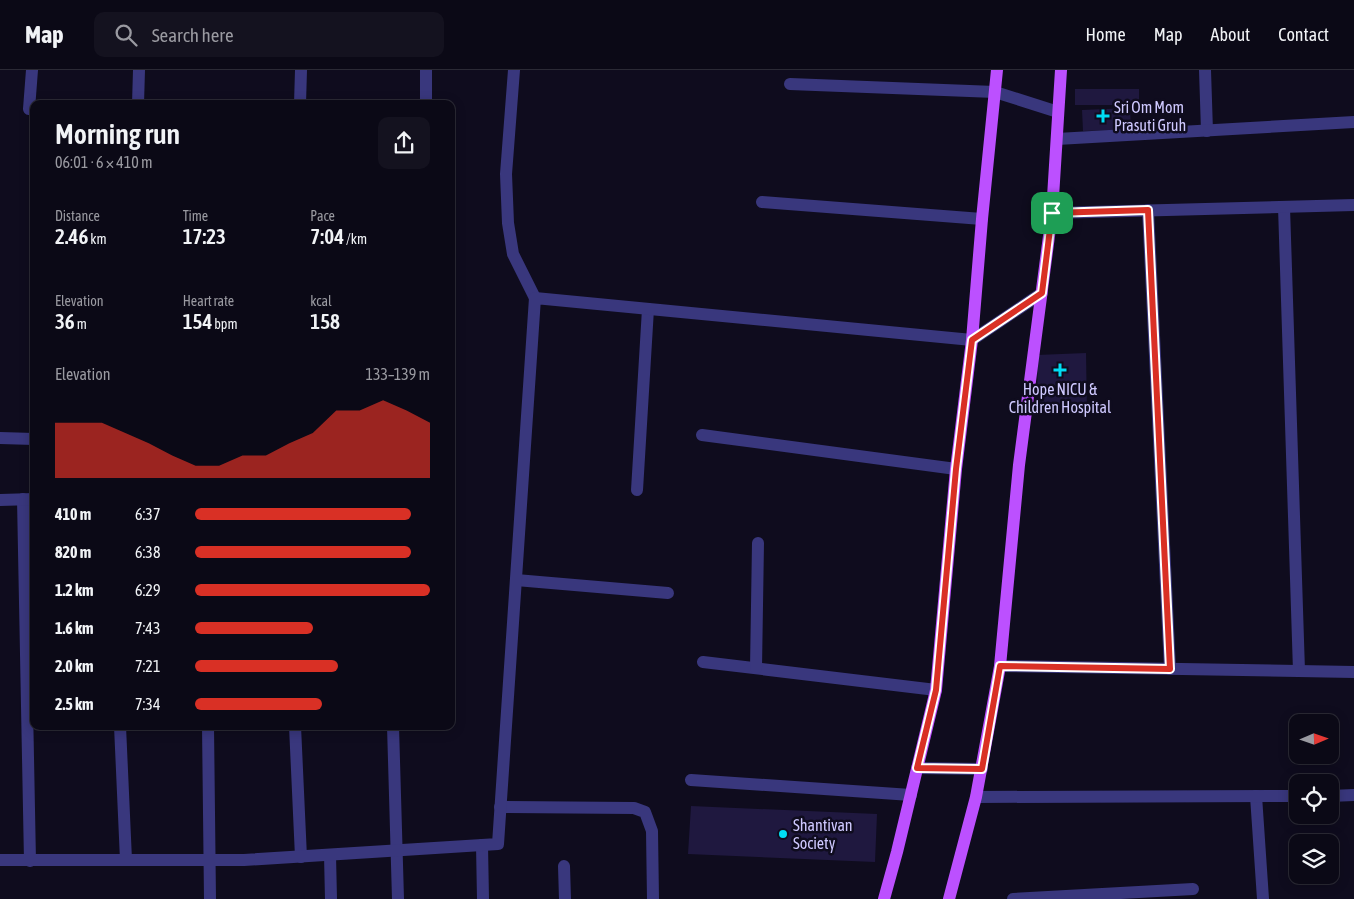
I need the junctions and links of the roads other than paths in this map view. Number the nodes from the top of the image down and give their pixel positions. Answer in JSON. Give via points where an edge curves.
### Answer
{"nodes":[{"id":1,"x":32,"y":70,"type":"edge"},
{"id":2,"x":139,"y":70,"type":"edge"},
{"id":3,"x":301,"y":70,"type":"edge"},
{"id":4,"x":426,"y":70,"type":"edge"},
{"id":5,"x":514,"y":70,"type":"edge"},
{"id":6,"x":997,"y":70,"type":"edge"},
{"id":7,"x":1061,"y":70,"type":"edge"},
{"id":8,"x":1205,"y":70,"type":"edge"},
{"id":9,"x":790,"y":84,"type":"dead end"},
{"id":10,"x":995,"y":92,"type":"junction"},
{"id":11,"x":30,"y":100,"type":"edge"},
{"id":12,"x":138,"y":100,"type":"edge"},
{"id":13,"x":300,"y":100,"type":"edge"},
{"id":14,"x":426,"y":100,"type":"edge"},
{"id":15,"x":1058,"y":112,"type":"junction"},
{"id":16,"x":1354,"y":122,"type":"edge"},
{"id":17,"x":1206,"y":130,"type":"junction"},
{"id":18,"x":1057,"y":139,"type":"junction"},
{"id":19,"x":762,"y":202,"type":"dead end"},
{"id":20,"x":1354,"y":205,"type":"edge"},
{"id":21,"x":1284,"y":207,"type":"junction"},
{"id":22,"x":1148,"y":210,"type":"junction"},
{"id":23,"x":1052,"y":213,"type":"junction"},
{"id":24,"x":982,"y":219,"type":"junction"},
{"id":25,"x":1042,"y":293,"type":"junction"},
{"id":26,"x":535,"y":298,"type":"junction"},
{"id":27,"x":648,"y":309,"type":"junction"},
{"id":28,"x":972,"y":340,"type":"junction"},
{"id":29,"x":702,"y":435,"type":"dead end"},
{"id":30,"x":0,"y":438,"type":"edge"},
{"id":31,"x":30,"y":440,"type":"edge"},
{"id":32,"x":956,"y":469,"type":"junction"},
{"id":33,"x":637,"y":490,"type":"dead end"},
{"id":34,"x":29,"y":499,"type":"edge"},
{"id":35,"x":0,"y":500,"type":"edge"},
{"id":36,"x":758,"y":542,"type":"dead end"},
{"id":37,"x":516,"y":580,"type":"junction"},
{"id":38,"x":668,"y":593,"type":"dead end"},
{"id":39,"x":703,"y":662,"type":"dead end"},
{"id":40,"x":1000,"y":666,"type":"junction"},
{"id":41,"x":756,"y":668,"type":"junction"},
{"id":42,"x":1170,"y":669,"type":"junction"},
{"id":43,"x":1299,"y":671,"type":"junction"},
{"id":44,"x":1354,"y":672,"type":"edge"},
{"id":45,"x":936,"y":690,"type":"junction"},
{"id":46,"x":120,"y":730,"type":"edge"},
{"id":47,"x":208,"y":730,"type":"edge"},
{"id":48,"x":295,"y":730,"type":"edge"},
{"id":49,"x":393,"y":730,"type":"edge"},
{"id":50,"x":917,"y":768,"type":"junction"},
{"id":51,"x":982,"y":769,"type":"junction"},
{"id":52,"x":691,"y":780,"type":"dead end"},
{"id":53,"x":911,"y":795,"type":"junction"},
{"id":54,"x":1256,"y":796,"type":"junction"},
{"id":55,"x":1289,"y":796,"type":"edge"},
{"id":56,"x":1339,"y":796,"type":"edge"},
{"id":57,"x":1354,"y":796,"type":"edge"},
{"id":58,"x":976,"y":797,"type":"junction"},
{"id":59,"x":500,"y":807,"type":"junction"},
{"id":60,"x":482,"y":845,"type":"junction"},
{"id":61,"x":398,"y":852,"type":"junction"},
{"id":62,"x":330,"y":855,"type":"junction"},
{"id":63,"x":301,"y":857,"type":"junction"},
{"id":64,"x":0,"y":860,"type":"edge"},
{"id":65,"x":30,"y":860,"type":"junction"},
{"id":66,"x":126,"y":860,"type":"junction"},
{"id":67,"x":210,"y":860,"type":"junction"},
{"id":68,"x":564,"y":866,"type":"dead end"},
{"id":69,"x":1192,"y":889,"type":"dead end"},
{"id":70,"x":210,"y":899,"type":"edge"},
{"id":71,"x":331,"y":899,"type":"edge"},
{"id":72,"x":398,"y":899,"type":"edge"},
{"id":73,"x":483,"y":899,"type":"edge"},
{"id":74,"x":565,"y":899,"type":"edge"},
{"id":75,"x":654,"y":899,"type":"edge"},
{"id":76,"x":884,"y":899,"type":"edge"},
{"id":77,"x":949,"y":899,"type":"edge"},
{"id":78,"x":1013,"y":899,"type":"edge"},
{"id":79,"x":1263,"y":899,"type":"edge"}],
"edges":[{"from":1,"to":11,"type":"street"},
{"from":2,"to":12,"type":"street"},
{"from":3,"to":13,"type":"street"},
{"from":4,"to":14,"type":"street"},
{"from":5,"to":26,"type":"street","via":[[506,174],[508,223],[513,254]]},
{"from":6,"to":10,"type":"main road"},
{"from":7,"to":15,"type":"main road"},
{"from":8,"to":17,"type":"street"},
{"from":9,"to":10,"type":"street"},
{"from":10,"to":15,"type":"street"},
{"from":10,"to":24,"type":"main road"},
{"from":15,"to":18,"type":"main road"},
{"from":16,"to":17,"type":"street"},
{"from":17,"to":18,"type":"street"},
{"from":18,"to":23,"type":"main road"},
{"from":19,"to":24,"type":"street"},
{"from":20,"to":21,"type":"street"},
{"from":21,"to":22,"type":"street"},
{"from":21,"to":43,"type":"street"},
{"from":22,"to":23,"type":"street"},
{"from":22,"to":42,"type":"street"},
{"from":23,"to":25,"type":"main road"},
{"from":24,"to":28,"type":"main road"},
{"from":25,"to":28,"type":"street"},
{"from":25,"to":40,"type":"main road","via":[[1019,465]]},
{"from":26,"to":27,"type":"street"},
{"from":26,"to":37,"type":"street"},
{"from":27,"to":28,"type":"street"},
{"from":27,"to":33,"type":"street"},
{"from":28,"to":32,"type":"main road"},
{"from":29,"to":32,"type":"street"},
{"from":30,"to":31,"type":"street"},
{"from":32,"to":45,"type":"main road"},
{"from":34,"to":35,"type":"street"},
{"from":34,"to":65,"type":"street"},
{"from":36,"to":41,"type":"street"},
{"from":37,"to":38,"type":"street"},
{"from":37,"to":59,"type":"street"},
{"from":39,"to":41,"type":"street"},
{"from":40,"to":42,"type":"street"},
{"from":40,"to":51,"type":"main road"},
{"from":41,"to":45,"type":"street"},
{"from":42,"to":43,"type":"street"},
{"from":43,"to":44,"type":"street"},
{"from":45,"to":50,"type":"main road"},
{"from":46,"to":66,"type":"street"},
{"from":47,"to":67,"type":"street"},
{"from":48,"to":63,"type":"street"},
{"from":49,"to":61,"type":"street"},
{"from":50,"to":51,"type":"street"},
{"from":50,"to":53,"type":"main road"},
{"from":51,"to":58,"type":"main road"},
{"from":52,"to":53,"type":"street"},
{"from":53,"to":76,"type":"main road"},
{"from":54,"to":55,"type":"street"},
{"from":54,"to":58,"type":"street"},
{"from":54,"to":79,"type":"street"},
{"from":56,"to":57,"type":"street"},
{"from":58,"to":77,"type":"main road"},
{"from":59,"to":60,"type":"street","via":[[498,844]]},
{"from":59,"to":75,"type":"street","via":[[634,808],[645,812],[652,831]]},
{"from":60,"to":61,"type":"street"},
{"from":60,"to":73,"type":"street"},
{"from":61,"to":62,"type":"street"},
{"from":61,"to":72,"type":"street"},
{"from":62,"to":63,"type":"street"},
{"from":62,"to":71,"type":"street"},
{"from":63,"to":67,"type":"street"},
{"from":64,"to":65,"type":"street"},
{"from":65,"to":66,"type":"street"},
{"from":66,"to":67,"type":"street"},
{"from":67,"to":70,"type":"street"},
{"from":68,"to":74,"type":"street"},
{"from":69,"to":78,"type":"street"}]}
